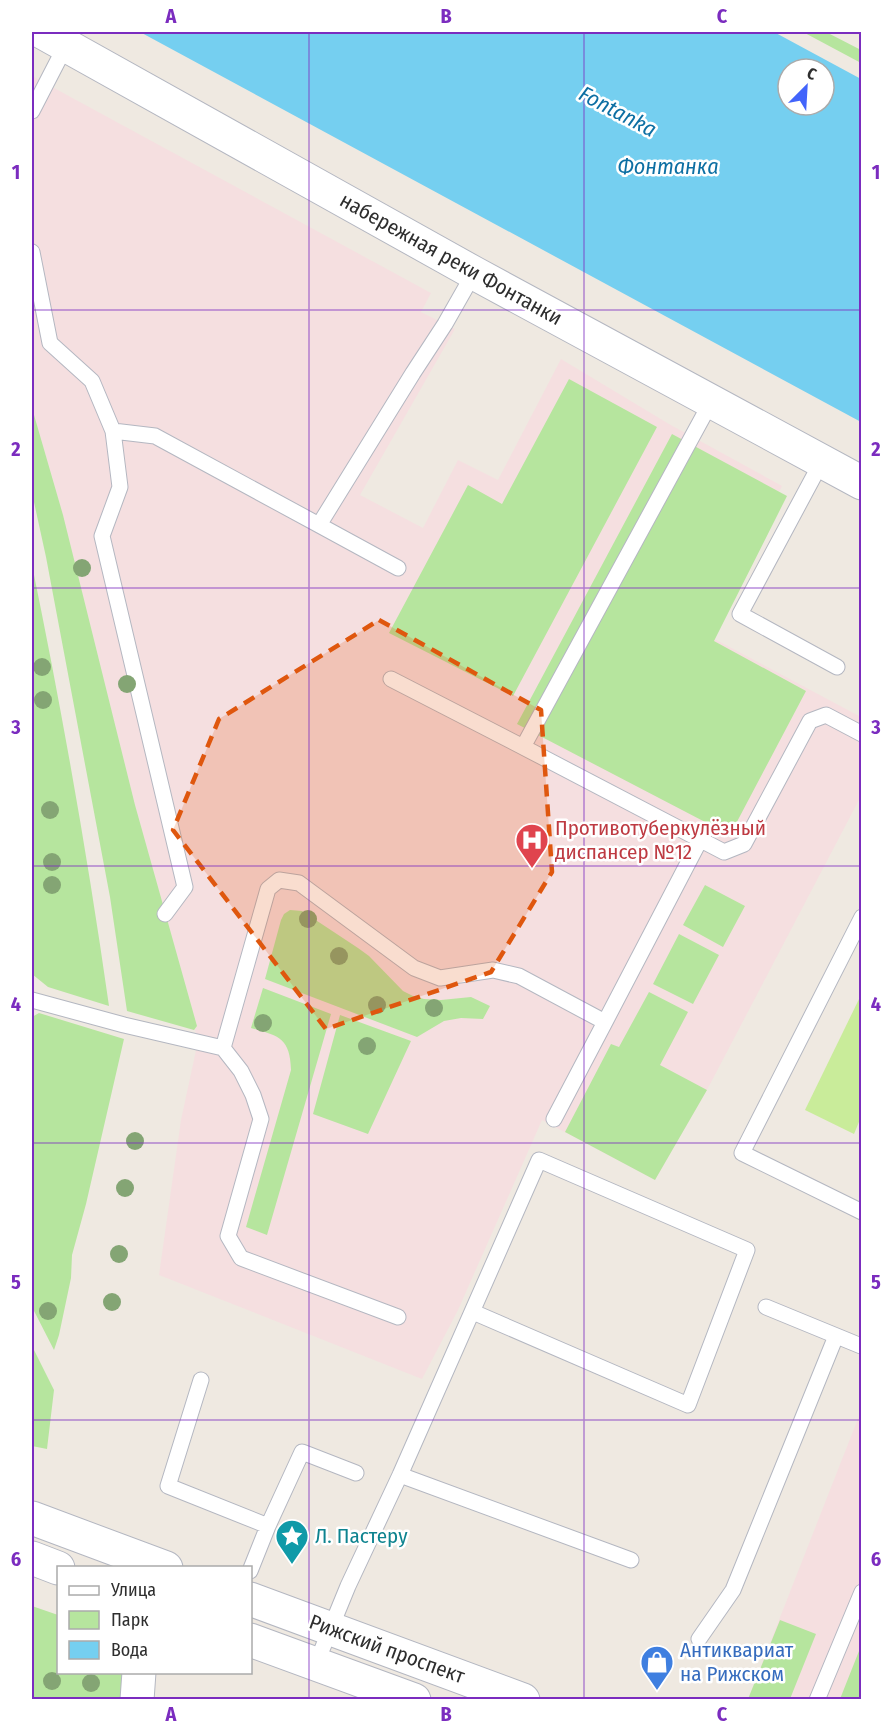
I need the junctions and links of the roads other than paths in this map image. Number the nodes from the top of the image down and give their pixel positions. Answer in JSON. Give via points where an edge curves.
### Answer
{"nodes":[{"id":1,"x":54,"y":38,"type":"edge"},
{"id":2,"x":32,"y":111,"type":"edge"},
{"id":3,"x":32,"y":252,"type":"edge"},
{"id":4,"x":474,"y":273,"type":"junction"},
{"id":5,"x":711,"y":402,"type":"junction"},
{"id":6,"x":113,"y":431,"type":"junction"},
{"id":7,"x":822,"y":461,"type":"junction"},
{"id":8,"x":861,"y":483,"type":"edge"},
{"id":9,"x":319,"y":525,"type":"junction"},
{"id":10,"x":398,"y":568,"type":"dead end"},
{"id":11,"x":837,"y":668,"type":"dead end"},
{"id":12,"x":391,"y":679,"type":"dead end"},
{"id":13,"x":861,"y":734,"type":"edge"},
{"id":14,"x":523,"y":747,"type":"junction"},
{"id":15,"x":700,"y":840,"type":"junction"},
{"id":16,"x":165,"y":914,"type":"dead end"},
{"id":17,"x":861,"y":917,"type":"edge"},
{"id":18,"x":32,"y":1000,"type":"edge"},
{"id":19,"x":605,"y":1022,"type":"junction"},
{"id":20,"x":223,"y":1048,"type":"junction"},
{"id":21,"x":554,"y":1119,"type":"dead end"},
{"id":22,"x":861,"y":1212,"type":"edge"},
{"id":23,"x":766,"y":1307,"type":"dead end"},
{"id":24,"x":473,"y":1312,"type":"junction"},
{"id":25,"x":398,"y":1317,"type":"dead end"},
{"id":26,"x":836,"y":1336,"type":"junction"},
{"id":27,"x":861,"y":1347,"type":"edge"},
{"id":28,"x":201,"y":1380,"type":"dead end"},
{"id":29,"x":356,"y":1473,"type":"dead end"},
{"id":30,"x":400,"y":1475,"type":"junction"},
{"id":31,"x":32,"y":1518,"type":"edge"},
{"id":32,"x":268,"y":1526,"type":"junction"},
{"id":33,"x":32,"y":1558,"type":"edge"},
{"id":34,"x":631,"y":1560,"type":"dead end"},
{"id":35,"x":157,"y":1566,"type":"edge"},
{"id":36,"x":252,"y":1566,"type":"edge"},
{"id":37,"x":57,"y":1568,"type":"edge"},
{"id":38,"x":861,"y":1592,"type":"edge"},
{"id":39,"x":252,"y":1600,"type":"edge"},
{"id":40,"x":331,"y":1629,"type":"junction"},
{"id":41,"x":699,"y":1639,"type":"dead end"},
{"id":42,"x":252,"y":1641,"type":"edge"},
{"id":43,"x":316,"y":1664,"type":"junction"},
{"id":44,"x":139,"y":1674,"type":"edge"},
{"id":45,"x":137,"y":1700,"type":"edge"},
{"id":46,"x":414,"y":1700,"type":"edge"},
{"id":47,"x":523,"y":1700,"type":"edge"},
{"id":48,"x":817,"y":1700,"type":"edge"}],
"edges":[{"from":1,"to":2,"type":"lane"},
{"from":1,"to":4,"type":"street","name":"набережная реки Фонтанки"},
{"from":3,"to":6,"type":"lane","via":[[50,343],[92,381]]},
{"from":4,"to":5,"type":"street","name":"набережная реки Фонтанки"},
{"from":4,"to":9,"type":"lane"},
{"from":5,"to":7,"type":"street","name":"набережная реки Фонтанки"},
{"from":5,"to":14,"type":"lane"},
{"from":6,"to":9,"type":"lane","via":[[155,436]]},
{"from":6,"to":16,"type":"lane","via":[[120,487],[102,536],[185,887]]},
{"from":7,"to":8,"type":"street","name":"набережная реки Фонтанки"},
{"from":7,"to":11,"type":"lane","via":[[740,614]]},
{"from":9,"to":10,"type":"lane"},
{"from":12,"to":14,"type":"lane"},
{"from":13,"to":15,"type":"lane","via":[[826,715],[810,721],[744,844],[724,852]]},
{"from":14,"to":15,"type":"lane"},
{"from":15,"to":19,"type":"lane"},
{"from":17,"to":22,"type":"lane","via":[[742,1153]]},
{"from":18,"to":20,"type":"lane"},
{"from":19,"to":20,"type":"lane","via":[[519,976],[493,970],[440,978],[414,968],[299,883],[279,880],[268,889]]},
{"from":19,"to":21,"type":"lane"},
{"from":20,"to":25,"type":"lane","via":[[254,1095],[261,1119],[228,1236],[240,1258]]},
{"from":23,"to":26,"type":"lane"},
{"from":24,"to":24,"type":"lane","via":[[539,1160],[747,1250],[688,1405]]},
{"from":24,"to":30,"type":"lane"},
{"from":26,"to":27,"type":"lane"},
{"from":26,"to":41,"type":"lane","via":[[733,1590]]},
{"from":28,"to":32,"type":"lane","via":[[168,1486]]},
{"from":29,"to":32,"type":"lane","via":[[302,1452]]},
{"from":30,"to":34,"type":"lane"},
{"from":30,"to":40,"type":"lane"},
{"from":31,"to":35,"type":"street"},
{"from":32,"to":36,"type":"lane"},
{"from":33,"to":37,"type":"street"},
{"from":38,"to":48,"type":"lane"},
{"from":39,"to":40,"type":"street","name":"Рижский проспект"},
{"from":40,"to":43,"type":"lane"},
{"from":40,"to":47,"type":"street","name":"Рижский проспект"},
{"from":42,"to":43,"type":"street","name":"Рижский проспект"},
{"from":43,"to":46,"type":"street","name":"Рижский проспект"},
{"from":44,"to":45,"type":"street"}]}
